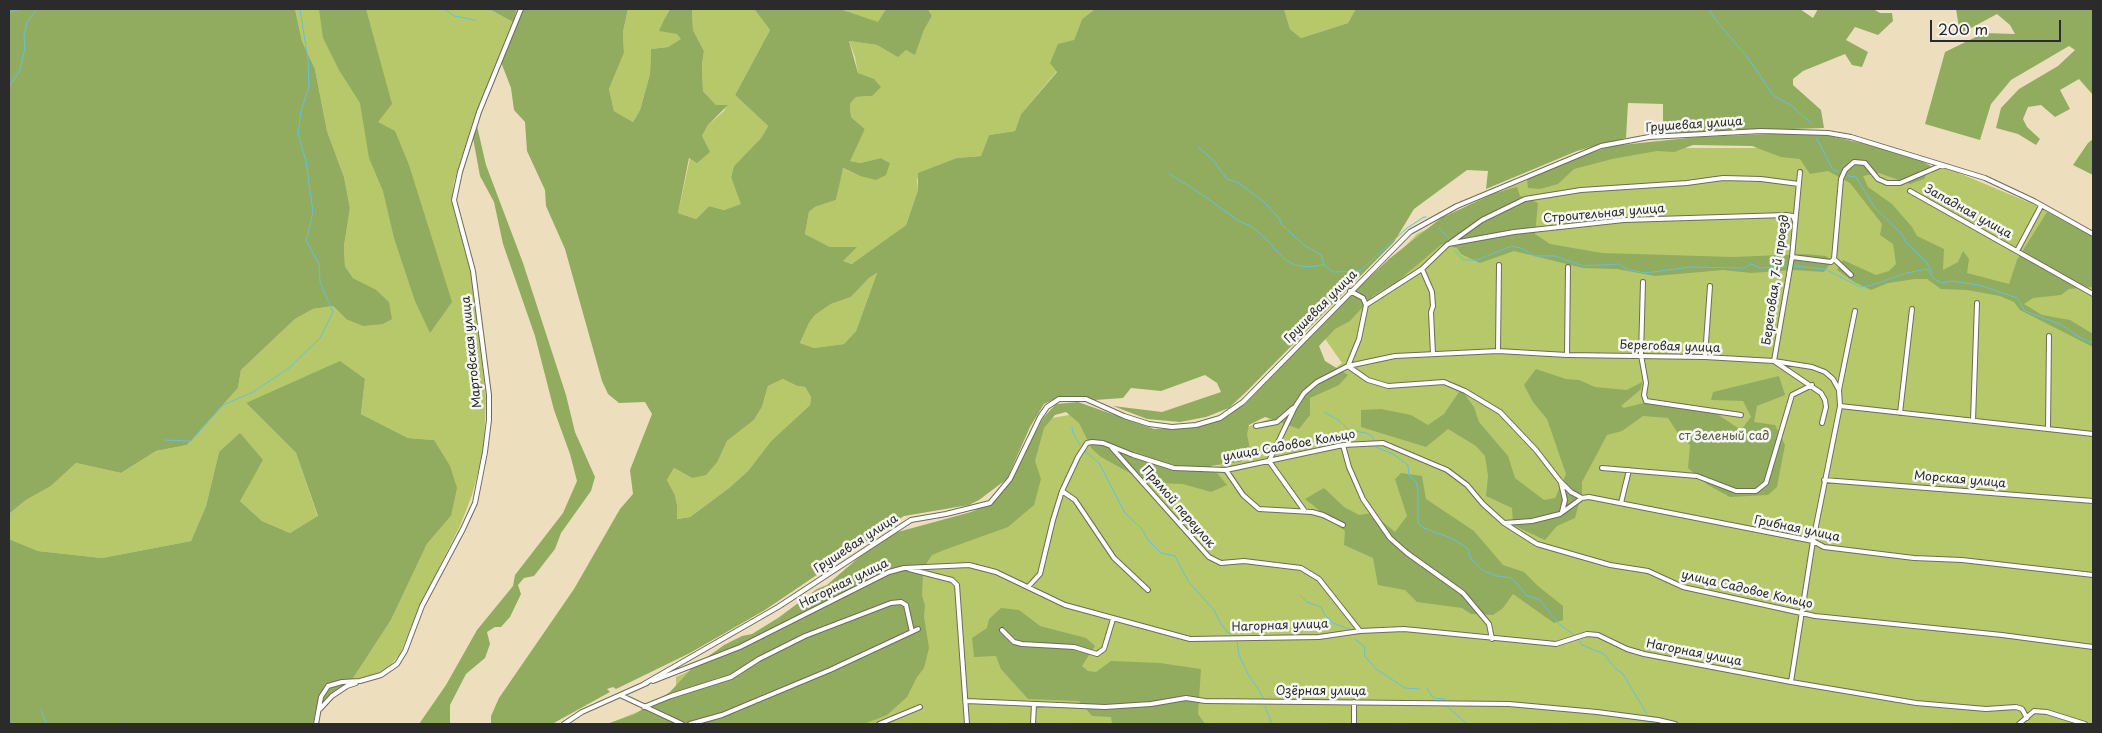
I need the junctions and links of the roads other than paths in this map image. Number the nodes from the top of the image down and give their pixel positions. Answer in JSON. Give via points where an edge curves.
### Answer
{"nodes":[{"id":1,"x":521,"y":9,"type":"edge"},
{"id":2,"x":1942,"y":165,"type":"junction"},
{"id":3,"x":1800,"y":172,"type":"dead end"},
{"id":4,"x":1799,"y":184,"type":"junction"},
{"id":5,"x":1910,"y":191,"type":"dead end"},
{"id":6,"x":2041,"y":206,"type":"junction"},
{"id":7,"x":1795,"y":221,"type":"junction"},
{"id":8,"x":2093,"y":234,"type":"edge"},
{"id":9,"x":1448,"y":244,"type":"junction"},
{"id":10,"x":2017,"y":251,"type":"junction"},
{"id":11,"x":1792,"y":257,"type":"junction"},
{"id":12,"x":1834,"y":259,"type":"junction"},
{"id":13,"x":1499,"y":265,"type":"dead end"},
{"id":14,"x":1568,"y":267,"type":"dead end"},
{"id":15,"x":1422,"y":269,"type":"junction"},
{"id":16,"x":1851,"y":275,"type":"dead end"},
{"id":17,"x":1643,"y":282,"type":"dead end"},
{"id":18,"x":1710,"y":286,"type":"dead end"},
{"id":19,"x":1350,"y":291,"type":"junction"},
{"id":20,"x":2093,"y":294,"type":"edge"},
{"id":21,"x":1977,"y":303,"type":"dead end"},
{"id":22,"x":1366,"y":305,"type":"junction"},
{"id":23,"x":1912,"y":309,"type":"dead end"},
{"id":24,"x":1855,"y":311,"type":"dead end"},
{"id":25,"x":2049,"y":336,"type":"dead end"},
{"id":26,"x":1498,"y":351,"type":"junction"},
{"id":27,"x":1433,"y":354,"type":"junction"},
{"id":28,"x":1567,"y":355,"type":"junction"},
{"id":29,"x":1641,"y":355,"type":"junction"},
{"id":30,"x":1705,"y":357,"type":"junction"},
{"id":31,"x":1774,"y":361,"type":"junction"},
{"id":32,"x":1348,"y":366,"type":"junction"},
{"id":33,"x":1812,"y":385,"type":"junction"},
{"id":34,"x":1840,"y":390,"type":"junction"},
{"id":35,"x":1840,"y":406,"type":"junction"},
{"id":36,"x":1295,"y":407,"type":"junction"},
{"id":37,"x":1900,"y":413,"type":"junction"},
{"id":38,"x":1741,"y":415,"type":"dead end"},
{"id":39,"x":1973,"y":421,"type":"junction"},
{"id":40,"x":1822,"y":423,"type":"dead end"},
{"id":41,"x":1256,"y":426,"type":"dead end"},
{"id":42,"x":2048,"y":429,"type":"junction"},
{"id":43,"x":2093,"y":434,"type":"edge"},
{"id":44,"x":1343,"y":445,"type":"junction"},
{"id":45,"x":1111,"y":446,"type":"junction"},
{"id":46,"x":1269,"y":461,"type":"junction"},
{"id":47,"x":1602,"y":468,"type":"dead end"},
{"id":48,"x":1226,"y":470,"type":"junction"},
{"id":49,"x":1629,"y":470,"type":"junction"},
{"id":50,"x":1824,"y":480,"type":"junction"},
{"id":51,"x":1560,"y":481,"type":"junction"},
{"id":52,"x":1062,"y":491,"type":"junction"},
{"id":53,"x":1582,"y":498,"type":"junction"},
{"id":54,"x":2093,"y":501,"type":"edge"},
{"id":55,"x":1621,"y":503,"type":"junction"},
{"id":56,"x":1304,"y":510,"type":"junction"},
{"id":57,"x":1560,"y":514,"type":"junction"},
{"id":58,"x":1504,"y":523,"type":"junction"},
{"id":59,"x":1343,"y":525,"type":"dead end"},
{"id":60,"x":1813,"y":541,"type":"junction"},
{"id":61,"x":904,"y":568,"type":"junction"},
{"id":62,"x":2093,"y":575,"type":"edge"},
{"id":63,"x":1028,"y":587,"type":"junction"},
{"id":64,"x":1148,"y":590,"type":"dead end"},
{"id":65,"x":1803,"y":613,"type":"junction"},
{"id":66,"x":1113,"y":619,"type":"junction"},
{"id":67,"x":918,"y":629,"type":"dead end"},
{"id":68,"x":1002,"y":630,"type":"dead end"},
{"id":69,"x":1360,"y":630,"type":"junction"},
{"id":70,"x":912,"y":632,"type":"junction"},
{"id":71,"x":1492,"y":639,"type":"junction"},
{"id":72,"x":2093,"y":647,"type":"edge"},
{"id":73,"x":360,"y":681,"type":"junction"},
{"id":74,"x":1791,"y":682,"type":"junction"},
{"id":75,"x":644,"y":684,"type":"junction"},
{"id":76,"x":620,"y":695,"type":"junction"},
{"id":77,"x":966,"y":701,"type":"junction"},
{"id":78,"x":1354,"y":702,"type":"junction"},
{"id":79,"x":1034,"y":704,"type":"junction"},
{"id":80,"x":644,"y":707,"type":"junction"},
{"id":81,"x":920,"y":707,"type":"dead end"},
{"id":82,"x":319,"y":712,"type":"junction"},
{"id":83,"x":2027,"y":718,"type":"junction"},
{"id":84,"x":316,"y":724,"type":"edge"},
{"id":85,"x":564,"y":724,"type":"edge"},
{"id":86,"x":682,"y":724,"type":"edge"},
{"id":87,"x":690,"y":724,"type":"edge"},
{"id":88,"x":878,"y":724,"type":"edge"},
{"id":89,"x":967,"y":724,"type":"edge"},
{"id":90,"x":1033,"y":724,"type":"edge"},
{"id":91,"x":1354,"y":724,"type":"edge"},
{"id":92,"x":1675,"y":724,"type":"edge"},
{"id":93,"x":2019,"y":724,"type":"edge"},
{"id":94,"x":2085,"y":724,"type":"edge"}],
"edges":[{"from":1,"to":73,"type":"street","name":"Мартовская улица","via":[[479,112],[454,200],[473,271],[489,395],[485,452],[475,503],[422,606],[405,652],[397,664],[381,675]]},
{"from":2,"to":6,"type":"street","name":"Грушевая улица","via":[[1985,178]]},
{"from":2,"to":12,"type":"street","via":[[1900,183],[1887,183],[1878,179],[1864,163],[1854,162],[1845,170],[1842,179]]},
{"from":2,"to":19,"type":"street","name":"Грушевая улица","via":[[1851,137],[1801,131],[1649,137],[1600,146],[1434,217],[1410,232]]},
{"from":3,"to":4,"type":"street","name":"Береговая, 7-й проезд"},
{"from":4,"to":7,"type":"street","name":"Береговая, 7-й проезд"},
{"from":4,"to":9,"type":"street","via":[[1723,178],[1581,190],[1525,199],[1482,220]]},
{"from":5,"to":10,"type":"street","name":"Западная улица"},
{"from":6,"to":8,"type":"street","name":"Грушевая улица"},
{"from":6,"to":10,"type":"street"},
{"from":7,"to":9,"type":"street","name":"Строительная улица","via":[[1793,216],[1786,215],[1624,220],[1514,232]]},
{"from":7,"to":11,"type":"street","name":"Береговая, 7-й проезд"},
{"from":9,"to":15,"type":"street"},
{"from":10,"to":20,"type":"street","name":"Западная улица"},
{"from":11,"to":12,"type":"street","via":[[1831,262]]},
{"from":11,"to":31,"type":"street","name":"Береговая, 7-й проезд"},
{"from":12,"to":16,"type":"street"},
{"from":13,"to":26,"type":"street"},
{"from":14,"to":28,"type":"street"},
{"from":15,"to":22,"type":"street"},
{"from":15,"to":27,"type":"street","via":[[1432,292]]},
{"from":17,"to":29,"type":"street"},
{"from":18,"to":30,"type":"street"},
{"from":19,"to":22,"type":"street","via":[[1363,298]]},
{"from":19,"to":75,"type":"street","name":"Грушевая улица","via":[[1243,402],[1220,418],[1172,427],[1124,416],[1086,399],[1059,399],[1047,406],[1010,479],[990,503],[912,520],[778,606]]},
{"from":21,"to":39,"type":"street"},
{"from":22,"to":32,"type":"street","via":[[1359,340]]},
{"from":23,"to":37,"type":"street"},
{"from":24,"to":34,"type":"street"},
{"from":25,"to":42,"type":"street"},
{"from":26,"to":27,"type":"street","name":"Береговая улица"},
{"from":26,"to":28,"type":"street","name":"Береговая улица"},
{"from":27,"to":32,"type":"street","name":"Береговая улица","via":[[1395,356]]},
{"from":28,"to":29,"type":"street","name":"Береговая улица"},
{"from":29,"to":30,"type":"street","name":"Береговая улица"},
{"from":29,"to":38,"type":"street","via":[[1646,402]]},
{"from":30,"to":31,"type":"street","name":"Береговая улица"},
{"from":31,"to":33,"type":"street"},
{"from":31,"to":34,"type":"street","name":"Береговая улица","via":[[1819,370],[1830,376]]},
{"from":32,"to":36,"type":"street","name":"Береговая улица","via":[[1317,382]]},
{"from":32,"to":51,"type":"street","via":[[1368,380],[1388,386],[1444,382],[1466,391],[1500,412]]},
{"from":33,"to":40,"type":"street","via":[[1825,400]]},
{"from":33,"to":49,"type":"street","via":[[1792,395],[1766,483],[1759,490],[1736,491],[1696,476]]},
{"from":34,"to":35,"type":"street"},
{"from":35,"to":37,"type":"street"},
{"from":35,"to":50,"type":"street"},
{"from":36,"to":41,"type":"street","via":[[1277,422]]},
{"from":36,"to":46,"type":"street","name":"Береговая улица"},
{"from":37,"to":39,"type":"street"},
{"from":39,"to":42,"type":"street"},
{"from":42,"to":43,"type":"street"},
{"from":44,"to":46,"type":"street","name":"улица Садовое Кольцо"},
{"from":44,"to":58,"type":"street","name":"улица Садовое Кольцо","via":[[1383,443],[1447,470],[1467,485]]},
{"from":44,"to":71,"type":"street","via":[[1363,499],[1390,538],[1462,593],[1489,624]]},
{"from":45,"to":48,"type":"street","name":"улица Садовое Кольцо","via":[[1174,468]]},
{"from":45,"to":52,"type":"street","name":"улица Садовое Кольцо","via":[[1087,443]]},
{"from":45,"to":69,"type":"street","name":"Прямой переулок","via":[[1209,557],[1221,564],[1244,561],[1301,568],[1319,579]]},
{"from":46,"to":48,"type":"street","name":"улица Садовое Кольцо"},
{"from":46,"to":56,"type":"street"},
{"from":47,"to":49,"type":"street"},
{"from":48,"to":56,"type":"street","via":[[1243,495],[1259,509]]},
{"from":49,"to":55,"type":"street"},
{"from":50,"to":54,"type":"street","name":"Морская улица"},
{"from":50,"to":60,"type":"street"},
{"from":51,"to":53,"type":"street"},
{"from":51,"to":57,"type":"street","via":[[1566,504]]},
{"from":52,"to":63,"type":"street","name":"улица Садовое Кольцо","via":[[1040,574]]},
{"from":52,"to":64,"type":"street","via":[[1075,500],[1114,558]]},
{"from":53,"to":55,"type":"street","name":"Грибная улица"},
{"from":53,"to":57,"type":"street"},
{"from":55,"to":60,"type":"street","name":"Грибная улица"},
{"from":56,"to":59,"type":"street"},
{"from":57,"to":58,"type":"street"},
{"from":58,"to":65,"type":"street","name":"улица Садовое Кольцо","via":[[1538,544],[1564,552],[1648,572],[1683,587]]},
{"from":60,"to":62,"type":"street","name":"Грибная улица","via":[[1824,547],[1876,554]]},
{"from":60,"to":65,"type":"street"},
{"from":61,"to":63,"type":"street","name":"Нагорная улица","via":[[969,565],[996,572]]},
{"from":61,"to":75,"type":"street","name":"Нагорная улица","via":[[889,572],[740,647]]},
{"from":61,"to":77,"type":"street","via":[[952,580],[957,585]]},
{"from":63,"to":66,"type":"street","name":"Нагорная улица","via":[[1064,605]]},
{"from":65,"to":72,"type":"street","name":"улица Садовое Кольцо"},
{"from":65,"to":74,"type":"street"},
{"from":66,"to":68,"type":"street","via":[[1104,649],[1097,654],[1074,646],[1014,642]]},
{"from":66,"to":69,"type":"street","name":"Нагорная улица","via":[[1190,639],[1319,637]]},
{"from":67,"to":70,"type":"street"},
{"from":69,"to":71,"type":"street","name":"Нагорная улица","via":[[1404,630]]},
{"from":70,"to":80,"type":"street","via":[[906,605],[901,602],[891,604],[805,636],[731,677]]},
{"from":70,"to":87,"type":"street","via":[[821,674]]},
{"from":71,"to":74,"type":"street","name":"Нагорная улица","via":[[1556,644],[1587,634],[1598,635],[1644,654]]},
{"from":73,"to":82,"type":"street","via":[[332,696]]},
{"from":73,"to":82,"type":"street","name":"Мартовская улица","via":[[328,686],[321,697]]},
{"from":74,"to":83,"type":"street","name":"Нагорная улица","via":[[1916,703],[1986,709],[2016,707],[2022,709]]},
{"from":75,"to":76,"type":"street","name":"Нагорная улица"},
{"from":76,"to":80,"type":"street"},
{"from":76,"to":85,"type":"street","name":"Нагорная улица"},
{"from":77,"to":79,"type":"street","name":"Озёрная улица"},
{"from":77,"to":89,"type":"street"},
{"from":78,"to":79,"type":"street","name":"Озёрная улица","via":[[1205,701],[1186,698],[1114,706]]},
{"from":78,"to":91,"type":"street"},
{"from":78,"to":92,"type":"street","name":"Озёрная улица","via":[[1508,704],[1597,712]]},
{"from":79,"to":90,"type":"street"},
{"from":80,"to":86,"type":"street"},
{"from":81,"to":88,"type":"street"},
{"from":82,"to":84,"type":"street","name":"Мартовская улица"},
{"from":83,"to":93,"type":"street"},
{"from":83,"to":94,"type":"street","via":[[2034,711],[2047,712]]}]}
